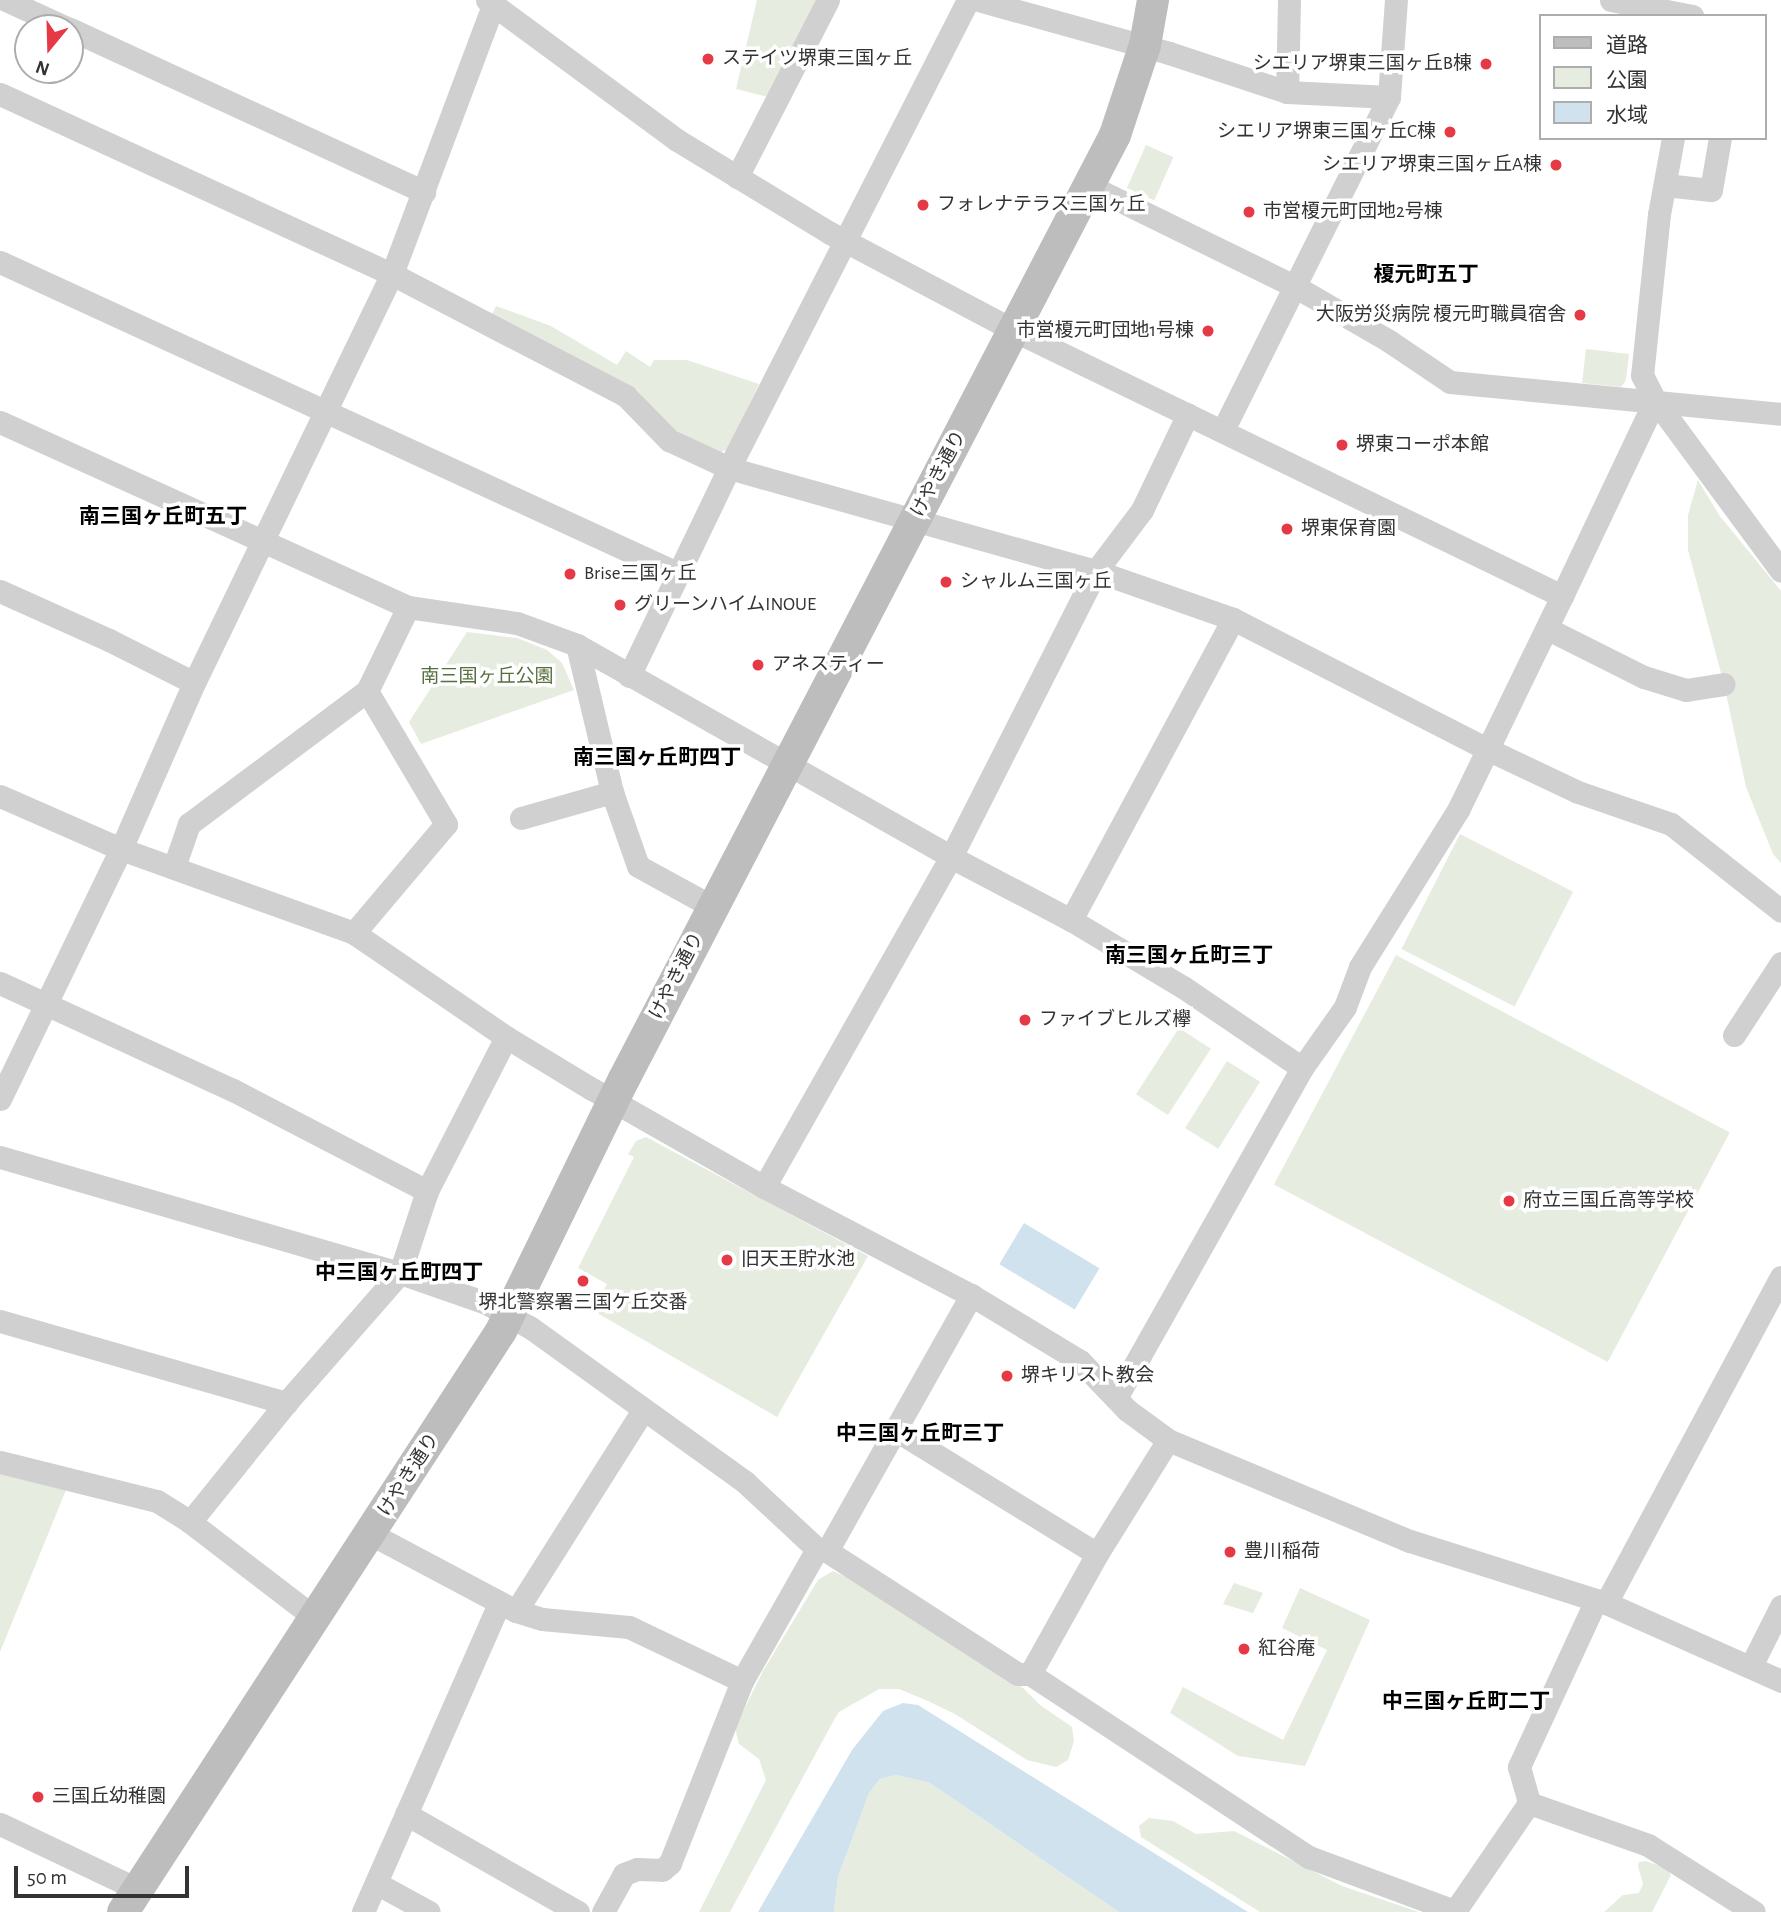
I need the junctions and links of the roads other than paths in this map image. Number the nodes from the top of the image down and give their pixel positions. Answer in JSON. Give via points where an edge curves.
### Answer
{"nodes":[{"id":1,"x":6,"y":0,"type":"edge"},
{"id":2,"x":828,"y":0,"type":"edge"},
{"id":3,"x":968,"y":0,"type":"edge"},
{"id":4,"x":978,"y":0,"type":"edge"},
{"id":5,"x":1153,"y":0,"type":"edge"},
{"id":6,"x":1289,"y":0,"type":"edge"},
{"id":7,"x":1396,"y":0,"type":"edge"},
{"id":8,"x":1611,"y":0,"type":"edge"},
{"id":9,"x":492,"y":1,"type":"edge"},
{"id":10,"x":36,"y":14,"type":"edge"},
{"id":11,"x":1684,"y":14,"type":"edge"},
{"id":12,"x":84,"y":36,"type":"edge"},
{"id":13,"x":1145,"y":46,"type":"junction"},
{"id":14,"x":1287,"y":92,"type":"junction"},
{"id":15,"x":0,"y":94,"type":"edge"},
{"id":16,"x":1389,"y":97,"type":"junction"},
{"id":17,"x":1673,"y":140,"type":"edge"},
{"id":18,"x":1720,"y":140,"type":"edge"},
{"id":19,"x":737,"y":177,"type":"junction"},
{"id":20,"x":1665,"y":185,"type":"junction"},
{"id":21,"x":1090,"y":186,"type":"junction"},
{"id":22,"x":424,"y":192,"type":"junction"},
{"id":23,"x":845,"y":241,"type":"junction"},
{"id":24,"x":0,"y":262,"type":"edge"},
{"id":25,"x":392,"y":274,"type":"junction"},
{"id":26,"x":1296,"y":287,"type":"junction"},
{"id":27,"x":1015,"y":331,"type":"junction"},
{"id":28,"x":1655,"y":400,"type":"junction"},
{"id":29,"x":323,"y":411,"type":"junction"},
{"id":30,"x":1188,"y":414,"type":"junction"},
{"id":31,"x":1781,"y":414,"type":"edge"},
{"id":32,"x":0,"y":422,"type":"edge"},
{"id":33,"x":1223,"y":430,"type":"junction"},
{"id":34,"x":729,"y":468,"type":"junction"},
{"id":35,"x":914,"y":521,"type":"junction"},
{"id":36,"x":262,"y":542,"type":"junction"},
{"id":37,"x":1096,"y":571,"type":"junction"},
{"id":38,"x":1781,"y":571,"type":"edge"},
{"id":39,"x":677,"y":573,"type":"junction"},
{"id":40,"x":0,"y":592,"type":"edge"},
{"id":41,"x":1562,"y":596,"type":"junction"},
{"id":42,"x":408,"y":607,"type":"junction"},
{"id":43,"x":1233,"y":619,"type":"junction"},
{"id":44,"x":1548,"y":629,"type":"junction"},
{"id":45,"x":577,"y":645,"type":"junction"},
{"id":46,"x":629,"y":676,"type":"junction"},
{"id":47,"x":194,"y":684,"type":"junction"},
{"id":48,"x":1724,"y":684,"type":"dead end"},
{"id":49,"x":367,"y":691,"type":"junction"},
{"id":50,"x":1489,"y":750,"type":"junction"},
{"id":51,"x":789,"y":766,"type":"junction"},
{"id":52,"x":612,"y":792,"type":"junction"},
{"id":53,"x":0,"y":796,"type":"edge"},
{"id":54,"x":521,"y":818,"type":"dead end"},
{"id":55,"x":121,"y":849,"type":"junction"},
{"id":56,"x":951,"y":857,"type":"junction"},
{"id":57,"x":174,"y":867,"type":"junction"},
{"id":58,"x":713,"y":907,"type":"junction"},
{"id":59,"x":1781,"y":911,"type":"edge"},
{"id":60,"x":1071,"y":920,"type":"junction"},
{"id":61,"x":354,"y":933,"type":"junction"},
{"id":62,"x":1781,"y":963,"type":"edge"},
{"id":63,"x":0,"y":983,"type":"edge"},
{"id":64,"x":44,"y":1003,"type":"junction"},
{"id":65,"x":1734,"y":1035,"type":"dead end"},
{"id":66,"x":506,"y":1037,"type":"junction"},
{"id":67,"x":1303,"y":1068,"type":"junction"},
{"id":68,"x":0,"y":1099,"type":"edge"},
{"id":69,"x":613,"y":1101,"type":"junction"},
{"id":70,"x":0,"y":1157,"type":"edge"},
{"id":71,"x":764,"y":1187,"type":"junction"},
{"id":72,"x":428,"y":1191,"type":"junction"},
{"id":73,"x":400,"y":1273,"type":"junction"},
{"id":74,"x":1781,"y":1277,"type":"edge"},
{"id":75,"x":971,"y":1295,"type":"junction"},
{"id":76,"x":509,"y":1315,"type":"junction"},
{"id":77,"x":0,"y":1321,"type":"edge"},
{"id":78,"x":1116,"y":1398,"type":"junction"},
{"id":79,"x":286,"y":1403,"type":"junction"},
{"id":80,"x":643,"y":1409,"type":"junction"},
{"id":81,"x":894,"y":1429,"type":"junction"},
{"id":82,"x":1168,"y":1440,"type":"junction"},
{"id":83,"x":0,"y":1462,"type":"edge"},
{"id":84,"x":190,"y":1522,"type":"junction"},
{"id":85,"x":371,"y":1534,"type":"junction"},
{"id":86,"x":822,"y":1550,"type":"junction"},
{"id":87,"x":1097,"y":1554,"type":"junction"},
{"id":88,"x":1601,"y":1601,"type":"junction"},
{"id":89,"x":1781,"y":1606,"type":"edge"},
{"id":90,"x":508,"y":1607,"type":"junction"},
{"id":91,"x":314,"y":1618,"type":"junction"},
{"id":92,"x":1751,"y":1666,"type":"junction"},
{"id":93,"x":1030,"y":1674,"type":"junction"},
{"id":94,"x":742,"y":1681,"type":"junction"},
{"id":95,"x":1781,"y":1681,"type":"edge"},
{"id":96,"x":1529,"y":1803,"type":"junction"},
{"id":97,"x":406,"y":1814,"type":"junction"},
{"id":98,"x":0,"y":1824,"type":"edge"},
{"id":99,"x":376,"y":1883,"type":"junction"},
{"id":100,"x":130,"y":1901,"type":"edge"},
{"id":101,"x":363,"y":1912,"type":"edge"},
{"id":102,"x":429,"y":1912,"type":"edge"},
{"id":103,"x":578,"y":1912,"type":"edge"},
{"id":104,"x":603,"y":1912,"type":"edge"},
{"id":105,"x":1456,"y":1912,"type":"edge"},
{"id":106,"x":1754,"y":1912,"type":"edge"}],
"edges":[{"from":1,"to":10,"type":"street"},
{"from":2,"to":19,"type":"street"},
{"from":3,"to":23,"type":"street"},
{"from":4,"to":13,"type":"street"},
{"from":5,"to":13,"type":"street","name":"けやき通り"},
{"from":6,"to":14,"type":"street"},
{"from":7,"to":16,"type":"street"},
{"from":8,"to":11,"type":"street"},
{"from":9,"to":19,"type":"street","via":[[677,140]]},
{"from":9,"to":22,"type":"street"},
{"from":12,"to":22,"type":"street"},
{"from":13,"to":14,"type":"street"},
{"from":13,"to":21,"type":"street","name":"けやき通り","via":[[1115,135]]},
{"from":14,"to":16,"type":"street"},
{"from":15,"to":25,"type":"street"},
{"from":16,"to":26,"type":"street"},
{"from":17,"to":20,"type":"street"},
{"from":18,"to":20,"type":"street","via":[[1711,190]]},
{"from":19,"to":23,"type":"street"},
{"from":20,"to":28,"type":"street","via":[[1642,375]]},
{"from":21,"to":26,"type":"street"},
{"from":21,"to":27,"type":"street","name":"けやき通り"},
{"from":22,"to":25,"type":"street"},
{"from":23,"to":27,"type":"street"},
{"from":23,"to":34,"type":"street"},
{"from":24,"to":29,"type":"street"},
{"from":25,"to":29,"type":"street"},
{"from":25,"to":34,"type":"street","via":[[626,396],[669,440]]},
{"from":26,"to":28,"type":"street","via":[[1450,382]]},
{"from":26,"to":33,"type":"street"},
{"from":27,"to":30,"type":"street"},
{"from":27,"to":35,"type":"street","name":"けやき通り"},
{"from":28,"to":31,"type":"street"},
{"from":28,"to":38,"type":"street"},
{"from":28,"to":41,"type":"street"},
{"from":29,"to":36,"type":"street"},
{"from":29,"to":39,"type":"street"},
{"from":30,"to":33,"type":"street"},
{"from":30,"to":37,"type":"street","via":[[1142,510]]},
{"from":32,"to":36,"type":"street"},
{"from":33,"to":41,"type":"street"},
{"from":34,"to":35,"type":"street"},
{"from":34,"to":39,"type":"street"},
{"from":35,"to":37,"type":"street"},
{"from":35,"to":51,"type":"street","name":"けやき通り"},
{"from":36,"to":42,"type":"street"},
{"from":36,"to":47,"type":"street"},
{"from":37,"to":43,"type":"street"},
{"from":37,"to":56,"type":"street"},
{"from":39,"to":46,"type":"street"},
{"from":40,"to":47,"type":"street"},
{"from":41,"to":44,"type":"street"},
{"from":42,"to":45,"type":"street","via":[[517,623]]},
{"from":42,"to":49,"type":"street"},
{"from":43,"to":50,"type":"street"},
{"from":43,"to":60,"type":"street"},
{"from":44,"to":48,"type":"street","via":[[1655,681],[1686,690]]},
{"from":44,"to":50,"type":"street"},
{"from":45,"to":46,"type":"street"},
{"from":45,"to":52,"type":"street"},
{"from":46,"to":51,"type":"street"},
{"from":47,"to":55,"type":"street"},
{"from":49,"to":57,"type":"street","via":[[189,824]]},
{"from":49,"to":61,"type":"street","via":[[446,824]]},
{"from":50,"to":59,"type":"street","via":[[1578,792],[1671,824]]},
{"from":50,"to":67,"type":"street","via":[[1458,810],[1360,967],[1345,1007]]},
{"from":51,"to":56,"type":"street"},
{"from":51,"to":58,"type":"street","name":"けやき通り"},
{"from":52,"to":54,"type":"street"},
{"from":52,"to":58,"type":"street","via":[[638,866]]},
{"from":53,"to":55,"type":"street"},
{"from":55,"to":57,"type":"street"},
{"from":55,"to":64,"type":"street"},
{"from":56,"to":60,"type":"street"},
{"from":56,"to":71,"type":"street"},
{"from":57,"to":61,"type":"street"},
{"from":58,"to":69,"type":"street","name":"けやき通り"},
{"from":60,"to":67,"type":"street","via":[[1183,987]]},
{"from":61,"to":66,"type":"street"},
{"from":62,"to":65,"type":"street"},
{"from":63,"to":64,"type":"street"},
{"from":64,"to":68,"type":"street"},
{"from":64,"to":72,"type":"street","via":[[233,1090]]},
{"from":66,"to":69,"type":"street"},
{"from":66,"to":72,"type":"street"},
{"from":67,"to":78,"type":"street"},
{"from":69,"to":71,"type":"street"},
{"from":69,"to":76,"type":"street","name":"けやき通り"},
{"from":70,"to":73,"type":"street"},
{"from":71,"to":75,"type":"street"},
{"from":72,"to":73,"type":"street"},
{"from":73,"to":76,"type":"street"},
{"from":73,"to":79,"type":"street"},
{"from":74,"to":88,"type":"street"},
{"from":75,"to":78,"type":"street","via":[[1080,1362]]},
{"from":75,"to":81,"type":"street"},
{"from":76,"to":80,"type":"street"},
{"from":76,"to":85,"type":"street","name":"けやき通り"},
{"from":77,"to":79,"type":"street"},
{"from":78,"to":82,"type":"street"},
{"from":79,"to":84,"type":"street"},
{"from":80,"to":86,"type":"street","via":[[745,1482]]},
{"from":80,"to":90,"type":"street"},
{"from":81,"to":86,"type":"street"},
{"from":81,"to":87,"type":"street"},
{"from":82,"to":87,"type":"street"},
{"from":82,"to":88,"type":"street","via":[[1410,1541]]},
{"from":83,"to":84,"type":"street","via":[[157,1501]]},
{"from":84,"to":91,"type":"street"},
{"from":85,"to":90,"type":"street"},
{"from":85,"to":91,"type":"street","name":"けやき通り"},
{"from":86,"to":93,"type":"street","via":[[1018,1674]]},
{"from":86,"to":94,"type":"street"},
{"from":87,"to":93,"type":"street"},
{"from":88,"to":92,"type":"street"},
{"from":88,"to":96,"type":"street","via":[[1520,1767]]},
{"from":89,"to":92,"type":"street"},
{"from":90,"to":94,"type":"street","via":[[542,1619],[629,1627]]},
{"from":90,"to":97,"type":"street"},
{"from":91,"to":100,"type":"street","name":"けやき通り"},
{"from":92,"to":95,"type":"street"},
{"from":93,"to":105,"type":"street","via":[[1309,1857]]},
{"from":94,"to":104,"type":"street","via":[[670,1863],[662,1870],[637,1869],[624,1874]]},
{"from":96,"to":105,"type":"street"},
{"from":96,"to":106,"type":"street","via":[[1648,1845]]},
{"from":97,"to":99,"type":"street"},
{"from":97,"to":103,"type":"street"},
{"from":98,"to":100,"type":"street"},
{"from":99,"to":101,"type":"street"},
{"from":99,"to":102,"type":"street"}]}
